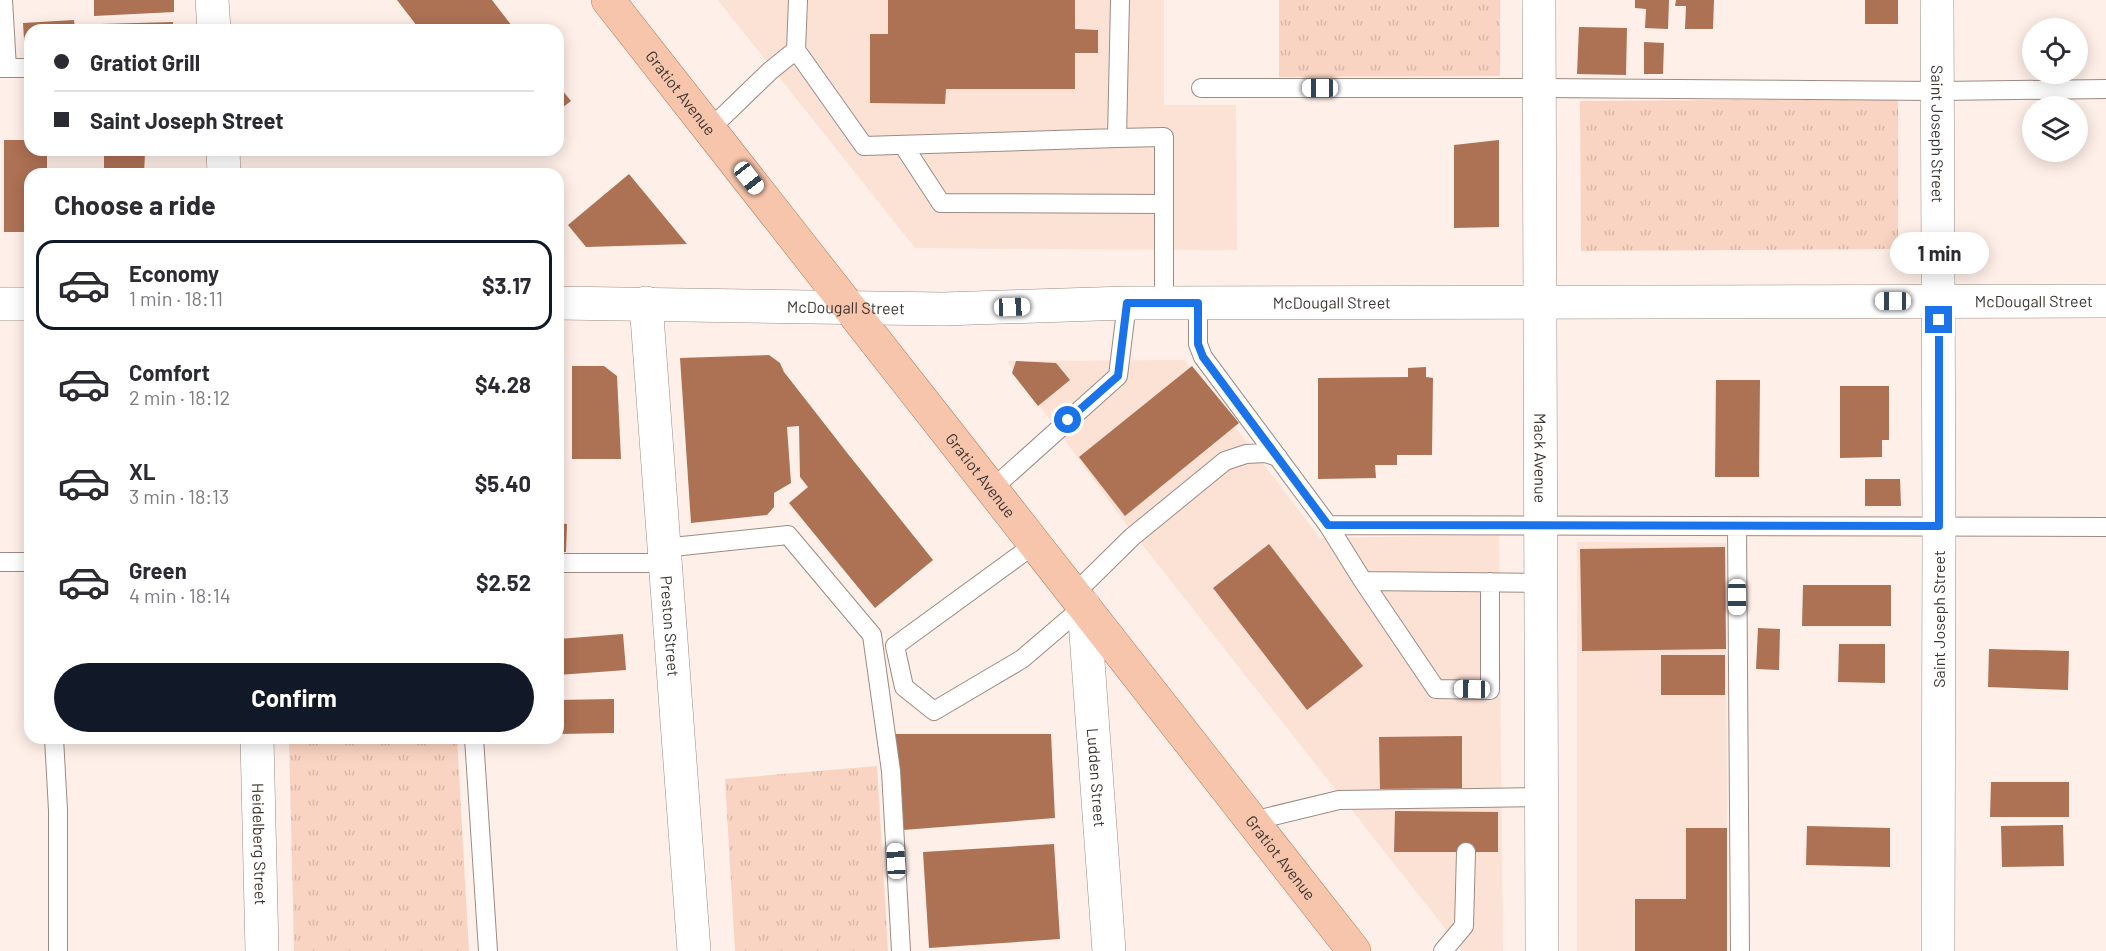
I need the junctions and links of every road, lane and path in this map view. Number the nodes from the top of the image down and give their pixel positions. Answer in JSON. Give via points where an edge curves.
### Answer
{"nodes":[{"id":1,"x":3,"y":0,"type":"edge"},
{"id":2,"x":212,"y":0,"type":"edge"},
{"id":3,"x":609,"y":0,"type":"edge"},
{"id":4,"x":798,"y":0,"type":"edge"},
{"id":5,"x":1120,"y":0,"type":"edge"},
{"id":6,"x":1539,"y":0,"type":"edge"},
{"id":7,"x":1937,"y":0,"type":"edge"},
{"id":8,"x":214,"y":24,"type":"edge"},
{"id":9,"x":796,"y":50,"type":"junction"},
{"id":10,"x":4,"y":68,"type":"edge"},
{"id":11,"x":24,"y":68,"type":"edge"},
{"id":12,"x":1539,"y":87,"type":"junction"},
{"id":13,"x":1202,"y":88,"type":"dead end"},
{"id":14,"x":2106,"y":89,"type":"edge"},
{"id":15,"x":1938,"y":91,"type":"junction"},
{"id":16,"x":710,"y":129,"type":"junction"},
{"id":17,"x":1117,"y":138,"type":"junction"},
{"id":18,"x":903,"y":145,"type":"junction"},
{"id":19,"x":1164,"y":204,"type":"junction"},
{"id":20,"x":1939,"y":301,"type":"junction"},
{"id":21,"x":2106,"y":301,"type":"edge"},
{"id":22,"x":1540,"y":302,"type":"junction"},
{"id":23,"x":564,"y":303,"type":"edge"},
{"id":24,"x":646,"y":303,"type":"junction"},
{"id":25,"x":1127,"y":303,"type":"junction"},
{"id":26,"x":1164,"y":303,"type":"junction"},
{"id":27,"x":1198,"y":303,"type":"junction"},
{"id":28,"x":0,"y":304,"type":"edge"},
{"id":29,"x":24,"y":304,"type":"edge"},
{"id":30,"x":849,"y":307,"type":"junction"},
{"id":31,"x":1278,"y":457,"type":"junction"},
{"id":32,"x":992,"y":489,"type":"junction"},
{"id":33,"x":1328,"y":525,"type":"junction"},
{"id":34,"x":1540,"y":526,"type":"junction"},
{"id":35,"x":1737,"y":526,"type":"junction"},
{"id":36,"x":1939,"y":526,"type":"junction"},
{"id":37,"x":2106,"y":527,"type":"edge"},
{"id":38,"x":1035,"y":544,"type":"junction"},
{"id":39,"x":664,"y":556,"type":"junction"},
{"id":40,"x":0,"y":562,"type":"edge"},
{"id":41,"x":24,"y":562,"type":"edge"},
{"id":42,"x":564,"y":563,"type":"edge"},
{"id":43,"x":1363,"y":581,"type":"junction"},
{"id":44,"x":1490,"y":582,"type":"junction"},
{"id":45,"x":1540,"y":583,"type":"junction"},
{"id":46,"x":1079,"y":600,"type":"junction"},
{"id":47,"x":54,"y":744,"type":"edge"},
{"id":48,"x":257,"y":744,"type":"edge"},
{"id":49,"x":474,"y":744,"type":"edge"},
{"id":50,"x":1541,"y":797,"type":"junction"},
{"id":51,"x":1252,"y":821,"type":"junction"},
{"id":52,"x":1466,"y":852,"type":"dead end"},
{"id":53,"x":1447,"y":947,"type":"edge"},
{"id":54,"x":58,"y":951,"type":"edge"},
{"id":55,"x":262,"y":951,"type":"edge"},
{"id":56,"x":488,"y":951,"type":"edge"},
{"id":57,"x":694,"y":951,"type":"edge"},
{"id":58,"x":901,"y":951,"type":"edge"},
{"id":59,"x":1109,"y":951,"type":"edge"},
{"id":60,"x":1354,"y":951,"type":"edge"},
{"id":61,"x":1542,"y":951,"type":"edge"},
{"id":62,"x":1740,"y":951,"type":"edge"},
{"id":63,"x":1938,"y":951,"type":"edge"}],
"edges":[{"from":1,"to":10,"type":"lane"},
{"from":2,"to":8,"type":"street"},
{"from":3,"to":16,"type":"main road","name":"Gratiot Avenue"},
{"from":4,"to":9,"type":"lane"},
{"from":5,"to":17,"type":"lane"},
{"from":6,"to":12,"type":"street","name":"Mack Avenue"},
{"from":7,"to":15,"type":"street","name":"Saint Joseph Street"},
{"from":9,"to":16,"type":"lane"},
{"from":9,"to":18,"type":"lane","via":[[864,146]]},
{"from":10,"to":11,"type":"lane"},
{"from":12,"to":13,"type":"lane"},
{"from":12,"to":15,"type":"lane"},
{"from":12,"to":22,"type":"street","name":"Mack Avenue"},
{"from":14,"to":15,"type":"lane"},
{"from":15,"to":20,"type":"street","name":"Saint Joseph Street"},
{"from":16,"to":30,"type":"main road","name":"Gratiot Avenue"},
{"from":17,"to":18,"type":"lane"},
{"from":17,"to":19,"type":"lane","via":[[1164,137]]},
{"from":18,"to":19,"type":"lane","via":[[941,203]]},
{"from":19,"to":26,"type":"lane"},
{"from":20,"to":21,"type":"street","name":"McDougall Street"},
{"from":20,"to":22,"type":"street","name":"McDougall Street"},
{"from":20,"to":36,"type":"street","name":"Saint Joseph Street"},
{"from":22,"to":27,"type":"street","name":"McDougall Street"},
{"from":22,"to":34,"type":"street","name":"Mack Avenue"},
{"from":23,"to":24,"type":"street","name":"McDougall Street"},
{"from":24,"to":30,"type":"street","name":"McDougall Street"},
{"from":24,"to":39,"type":"street","name":"Preston Street"},
{"from":25,"to":26,"type":"street","name":"McDougall Street"},
{"from":25,"to":30,"type":"street","name":"McDougall Street","via":[[944,309]]},
{"from":25,"to":32,"type":"lane","via":[[1118,376]]},
{"from":26,"to":27,"type":"street","name":"McDougall Street"},
{"from":27,"to":31,"type":"lane","via":[[1198,344],[1203,357]]},
{"from":28,"to":29,"type":"street"},
{"from":30,"to":32,"type":"main road","name":"Gratiot Avenue"},
{"from":31,"to":33,"type":"lane"},
{"from":31,"to":46,"type":"lane","via":[[1246,454],[1226,461],[1132,537]]},
{"from":32,"to":38,"type":"main road","name":"Gratiot Avenue"},
{"from":33,"to":34,"type":"lane"},
{"from":33,"to":43,"type":"lane"},
{"from":34,"to":35,"type":"lane"},
{"from":34,"to":45,"type":"street","name":"Mack Avenue"},
{"from":35,"to":36,"type":"lane"},
{"from":35,"to":62,"type":"lane"},
{"from":36,"to":37,"type":"lane"},
{"from":36,"to":63,"type":"street","name":"Saint Joseph Street"},
{"from":38,"to":46,"type":"main road","name":"Gratiot Avenue"},
{"from":38,"to":46,"type":"lane","via":[[895,646],[904,687],[934,711],[1022,659]]},
{"from":39,"to":42,"type":"lane"},
{"from":39,"to":57,"type":"street","name":"Preston Street"},
{"from":39,"to":58,"type":"lane","via":[[788,535],[872,635],[891,771]]},
{"from":40,"to":41,"type":"lane"},
{"from":43,"to":44,"type":"lane"},
{"from":43,"to":44,"type":"lane","via":[[1436,689],[1490,690]]},
{"from":44,"to":45,"type":"lane"},
{"from":45,"to":50,"type":"street","name":"Mack Avenue"},
{"from":46,"to":51,"type":"main road","name":"Gratiot Avenue"},
{"from":46,"to":59,"type":"street","name":"Ludden Street"},
{"from":47,"to":54,"type":"lane"},
{"from":48,"to":55,"type":"street","name":"Heidelberg Street"},
{"from":49,"to":56,"type":"lane"},
{"from":50,"to":51,"type":"lane","via":[[1466,805],[1339,800]]},
{"from":50,"to":61,"type":"street","name":"Mack Avenue"},
{"from":51,"to":60,"type":"main road","name":"Gratiot Avenue"},
{"from":52,"to":53,"type":"lane","via":[[1464,926]]}]}
